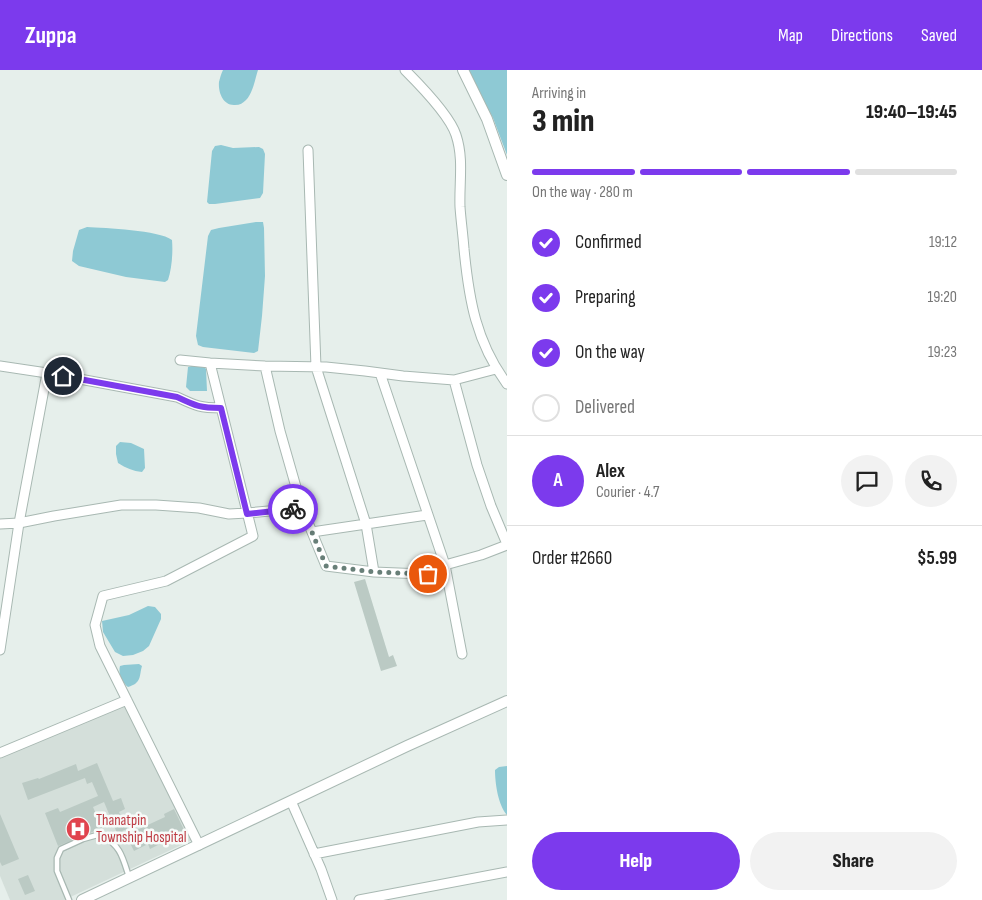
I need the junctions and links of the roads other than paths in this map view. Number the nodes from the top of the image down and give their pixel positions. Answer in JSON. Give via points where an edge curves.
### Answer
{"nodes":[{"id":1,"x":405,"y":70,"type":"edge"},
{"id":2,"x":463,"y":70,"type":"edge"},
{"id":3,"x":308,"y":150,"type":"dead end"},
{"id":4,"x":507,"y":175,"type":"edge"},
{"id":5,"x":180,"y":360,"type":"dead end"},
{"id":6,"x":210,"y":364,"type":"junction"},
{"id":7,"x":0,"y":366,"type":"edge"},
{"id":8,"x":265,"y":366,"type":"junction"},
{"id":9,"x":316,"y":367,"type":"junction"},
{"id":10,"x":496,"y":369,"type":"junction"},
{"id":11,"x":47,"y":373,"type":"junction"},
{"id":12,"x":380,"y":373,"type":"junction"},
{"id":13,"x":454,"y":380,"type":"junction"},
{"id":14,"x":507,"y":384,"type":"edge"},
{"id":15,"x":221,"y":408,"type":"junction"},
{"id":16,"x":302,"y":508,"type":"junction"},
{"id":17,"x":247,"y":514,"type":"junction"},
{"id":18,"x":427,"y":515,"type":"junction"},
{"id":19,"x":20,"y":522,"type":"junction"},
{"id":20,"x":0,"y":524,"type":"edge"},
{"id":21,"x":366,"y":524,"type":"junction"},
{"id":22,"x":312,"y":532,"type":"junction"},
{"id":23,"x":507,"y":545,"type":"edge"},
{"id":24,"x":445,"y":565,"type":"junction"},
{"id":25,"x":374,"y":572,"type":"junction"},
{"id":26,"x":446,"y":575,"type":"junction"},
{"id":27,"x":0,"y":650,"type":"edge"},
{"id":28,"x":462,"y":654,"type":"dead end"},
{"id":29,"x":127,"y":700,"type":"junction"},
{"id":30,"x":507,"y":701,"type":"edge"},
{"id":31,"x":0,"y":752,"type":"edge"},
{"id":32,"x":291,"y":801,"type":"junction"},
{"id":33,"x":507,"y":820,"type":"edge"},
{"id":34,"x":199,"y":845,"type":"junction"},
{"id":35,"x":314,"y":854,"type":"junction"},
{"id":36,"x":507,"y":872,"type":"edge"},
{"id":37,"x":129,"y":878,"type":"junction"},
{"id":38,"x":69,"y":900,"type":"edge"},
{"id":39,"x":82,"y":900,"type":"edge"},
{"id":40,"x":332,"y":900,"type":"edge"},
{"id":41,"x":359,"y":900,"type":"edge"}],
"edges":[{"from":1,"to":10,"type":"street","via":[[456,133],[460,151],[460,206],[467,283],[476,322]]},
{"from":2,"to":4,"type":"street","via":[[487,119]]},
{"from":3,"to":9,"type":"street"},
{"from":5,"to":6,"type":"street"},
{"from":6,"to":8,"type":"street"},
{"from":6,"to":15,"type":"street"},
{"from":7,"to":11,"type":"street"},
{"from":8,"to":9,"type":"street"},
{"from":8,"to":16,"type":"street"},
{"from":9,"to":12,"type":"street"},
{"from":9,"to":21,"type":"street"},
{"from":10,"to":13,"type":"street"},
{"from":10,"to":14,"type":"street"},
{"from":11,"to":15,"type":"street","via":[[177,397],[194,406]]},
{"from":11,"to":19,"type":"street"},
{"from":12,"to":13,"type":"street"},
{"from":12,"to":18,"type":"street"},
{"from":13,"to":23,"type":"street","via":[[477,465]]},
{"from":15,"to":17,"type":"street"},
{"from":16,"to":17,"type":"street"},
{"from":16,"to":22,"type":"street"},
{"from":17,"to":19,"type":"street","via":[[199,508],[121,505]]},
{"from":17,"to":29,"type":"street","via":[[253,536],[166,581],[103,596],[96,625],[98,639]]},
{"from":18,"to":21,"type":"street"},
{"from":18,"to":24,"type":"street"},
{"from":19,"to":20,"type":"street"},
{"from":19,"to":27,"type":"street"},
{"from":21,"to":22,"type":"street"},
{"from":21,"to":25,"type":"street"},
{"from":22,"to":25,"type":"street","via":[[326,566]]},
{"from":23,"to":24,"type":"street"},
{"from":24,"to":26,"type":"street"},
{"from":25,"to":26,"type":"street"},
{"from":26,"to":28,"type":"street"},
{"from":29,"to":31,"type":"street"},
{"from":29,"to":34,"type":"street"},
{"from":30,"to":32,"type":"street"},
{"from":32,"to":34,"type":"street"},
{"from":32,"to":35,"type":"street"},
{"from":33,"to":35,"type":"street","via":[[478,822]]},
{"from":34,"to":37,"type":"street"},
{"from":35,"to":40,"type":"street"},
{"from":36,"to":41,"type":"street"},
{"from":37,"to":38,"type":"lane","via":[[116,845],[109,839],[101,834],[83,839],[61,849],[57,858],[57,872]]},
{"from":37,"to":39,"type":"street"}]}
